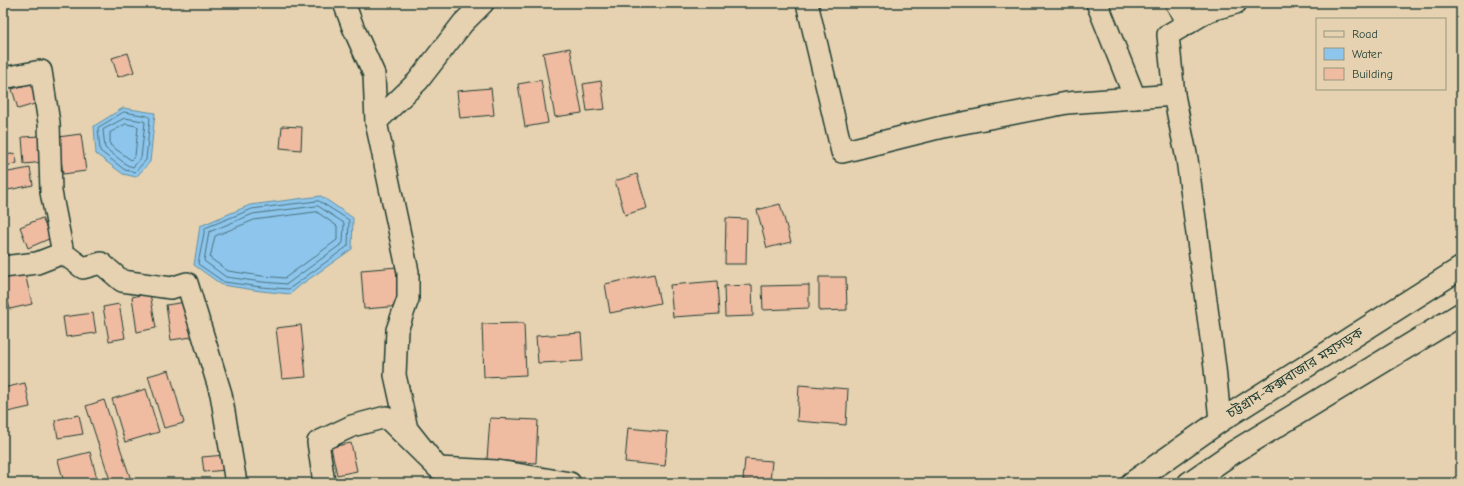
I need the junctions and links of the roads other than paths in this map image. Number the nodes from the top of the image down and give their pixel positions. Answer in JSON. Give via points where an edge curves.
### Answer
{"nodes":[{"id":1,"x":344,"y":3,"type":"edge"},
{"id":2,"x":483,"y":3,"type":"edge"},
{"id":3,"x":807,"y":3,"type":"edge"},
{"id":4,"x":1097,"y":3,"type":"edge"},
{"id":5,"x":1176,"y":3,"type":"edge"},
{"id":6,"x":1236,"y":3,"type":"edge"},
{"id":7,"x":1189,"y":22,"type":"junction"},
{"id":8,"x":3,"y":78,"type":"edge"},
{"id":9,"x":1174,"y":95,"type":"junction"},
{"id":10,"x":1135,"y":98,"type":"junction"},
{"id":11,"x":376,"y":122,"type":"junction"},
{"id":12,"x":62,"y":253,"type":"junction"},
{"id":13,"x":3,"y":267,"type":"edge"},
{"id":14,"x":1461,"y":268,"type":"edge"},
{"id":15,"x":1461,"y":314,"type":"edge"},
{"id":16,"x":1220,"y":421,"type":"junction"},
{"id":17,"x":438,"y":468,"type":"junction"},
{"id":18,"x":236,"y":483,"type":"edge"},
{"id":19,"x":324,"y":483,"type":"edge"},
{"id":20,"x":570,"y":483,"type":"edge"},
{"id":21,"x":1132,"y":483,"type":"edge"},
{"id":22,"x":1188,"y":483,"type":"edge"}],
"edges":[{"from":1,"to":11,"type":"street","via":[[374,74]]},
{"from":2,"to":11,"type":"street","via":[[463,23],[418,81]]},
{"from":3,"to":10,"type":"street","via":[[842,152],[942,127],[1067,103]]},
{"from":4,"to":10,"type":"street"},
{"from":5,"to":7,"type":"street"},
{"from":6,"to":7,"type":"street","via":[[1210,10]]},
{"from":7,"to":9,"type":"street","via":[[1168,35]]},
{"from":8,"to":12,"type":"street","via":[[41,71],[49,123],[50,192]]},
{"from":9,"to":10,"type":"street"},
{"from":9,"to":16,"type":"street","via":[[1186,159]]},
{"from":11,"to":17,"type":"street","via":[[408,272],[408,300],[397,330],[394,375],[407,429]]},
{"from":12,"to":13,"type":"street","via":[[37,263]]},
{"from":12,"to":18,"type":"street","via":[[83,268],[101,263],[122,281],[171,288],[187,283],[221,394]]},
{"from":14,"to":16,"type":"highway","name":"চট্টগ্রাম-কক্সবাজার মহাসড়ক"},
{"from":15,"to":22,"type":"highway","via":[[1234,452]]},
{"from":16,"to":21,"type":"highway","name":"চট্টগ্রাম-কক্সবাজার মহাসড়ক"},
{"from":17,"to":19,"type":"street","via":[[386,416],[352,426],[318,442]]},
{"from":17,"to":20,"type":"street","via":[[497,471]]}]}
